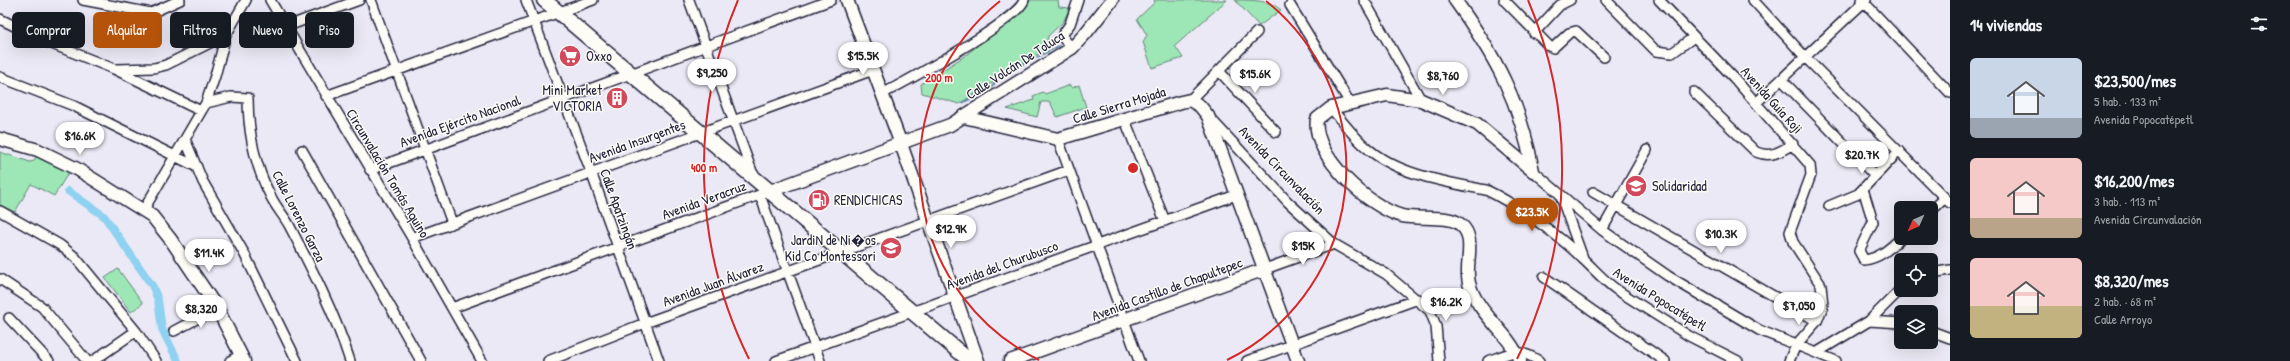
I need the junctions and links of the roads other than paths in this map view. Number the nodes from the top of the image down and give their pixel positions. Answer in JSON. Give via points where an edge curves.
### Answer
{"nodes":[{"id":1,"x":84,"y":0,"type":"edge"},
{"id":2,"x":180,"y":0,"type":"edge"},
{"id":3,"x":246,"y":0,"type":"edge"},
{"id":4,"x":270,"y":0,"type":"edge"},
{"id":5,"x":359,"y":0,"type":"edge"},
{"id":6,"x":371,"y":0,"type":"edge"},
{"id":7,"x":526,"y":0,"type":"edge"},
{"id":8,"x":544,"y":0,"type":"edge"},
{"id":9,"x":593,"y":0,"type":"edge"},
{"id":10,"x":689,"y":0,"type":"edge"},
{"id":11,"x":830,"y":0,"type":"edge"},
{"id":12,"x":847,"y":0,"type":"edge"},
{"id":13,"x":1024,"y":0,"type":"edge"},
{"id":14,"x":1078,"y":0,"type":"edge"},
{"id":15,"x":1112,"y":0,"type":"edge"},
{"id":16,"x":1364,"y":0,"type":"edge"},
{"id":17,"x":1455,"y":0,"type":"edge"},
{"id":18,"x":1504,"y":0,"type":"edge"},
{"id":19,"x":1570,"y":0,"type":"edge"},
{"id":20,"x":1606,"y":0,"type":"edge"},
{"id":21,"x":1659,"y":0,"type":"edge"},
{"id":22,"x":1753,"y":0,"type":"edge"},
{"id":23,"x":1864,"y":1,"type":"edge"},
{"id":24,"x":1558,"y":3,"type":"edge"},
{"id":25,"x":1290,"y":5,"type":"dead end"},
{"id":26,"x":276,"y":12,"type":"edge"},
{"id":27,"x":559,"y":12,"type":"junction"},
{"id":28,"x":0,"y":19,"type":"edge"},
{"id":29,"x":534,"y":21,"type":"junction"},
{"id":30,"x":297,"y":23,"type":"edge"},
{"id":31,"x":231,"y":26,"type":"edge"},
{"id":32,"x":1257,"y":32,"type":"dead end"},
{"id":33,"x":1534,"y":33,"type":"junction"},
{"id":34,"x":1694,"y":37,"type":"junction"},
{"id":35,"x":706,"y":45,"type":"junction"},
{"id":36,"x":200,"y":48,"type":"edge"},
{"id":37,"x":223,"y":48,"type":"edge"},
{"id":38,"x":297,"y":48,"type":"edge"},
{"id":39,"x":1072,"y":48,"type":"junction"},
{"id":40,"x":1604,"y":57,"type":"dead end"},
{"id":41,"x":1806,"y":58,"type":"junction"},
{"id":42,"x":114,"y":69,"type":"junction"},
{"id":43,"x":396,"y":70,"type":"junction"},
{"id":44,"x":873,"y":70,"type":"junction"},
{"id":45,"x":1219,"y":71,"type":"junction"},
{"id":46,"x":630,"y":73,"type":"junction"},
{"id":47,"x":0,"y":77,"type":"edge"},
{"id":48,"x":1782,"y":80,"type":"junction"},
{"id":49,"x":1694,"y":92,"type":"dead end"},
{"id":50,"x":1950,"y":93,"type":"edge"},
{"id":51,"x":882,"y":94,"type":"junction"},
{"id":52,"x":326,"y":96,"type":"junction"},
{"id":53,"x":563,"y":98,"type":"junction"},
{"id":54,"x":1190,"y":100,"type":"junction"},
{"id":55,"x":1421,"y":100,"type":"junction"},
{"id":56,"x":1350,"y":103,"type":"junction"},
{"id":57,"x":1756,"y":103,"type":"junction"},
{"id":58,"x":204,"y":107,"type":"junction"},
{"id":59,"x":1331,"y":108,"type":"junction"},
{"id":60,"x":1208,"y":116,"type":"junction"},
{"id":61,"x":964,"y":117,"type":"junction"},
{"id":62,"x":733,"y":120,"type":"junction"},
{"id":63,"x":1125,"y":120,"type":"junction"},
{"id":64,"x":1276,"y":132,"type":"dead end"},
{"id":65,"x":701,"y":133,"type":"junction"},
{"id":66,"x":0,"y":139,"type":"edge"},
{"id":67,"x":185,"y":139,"type":"junction"},
{"id":68,"x":1058,"y":139,"type":"junction"},
{"id":69,"x":901,"y":144,"type":"junction"},
{"id":70,"x":1793,"y":144,"type":"junction"},
{"id":71,"x":425,"y":149,"type":"junction"},
{"id":72,"x":302,"y":150,"type":"dead end"},
{"id":73,"x":1647,"y":150,"type":"dead end"},
{"id":74,"x":1899,"y":151,"type":"junction"},
{"id":75,"x":174,"y":157,"type":"junction"},
{"id":76,"x":197,"y":167,"type":"junction"},
{"id":77,"x":370,"y":170,"type":"junction"},
{"id":78,"x":1069,"y":170,"type":"junction"},
{"id":79,"x":1533,"y":171,"type":"junction"},
{"id":80,"x":591,"y":172,"type":"junction"},
{"id":81,"x":1875,"y":176,"type":"junction"},
{"id":82,"x":755,"y":179,"type":"junction"},
{"id":83,"x":1863,"y":189,"type":"junction"},
{"id":84,"x":1593,"y":192,"type":"dead end"},
{"id":85,"x":765,"y":193,"type":"junction"},
{"id":86,"x":1236,"y":195,"type":"junction"},
{"id":87,"x":1560,"y":196,"type":"junction"},
{"id":88,"x":1947,"y":201,"type":"edge"},
{"id":89,"x":1615,"y":205,"type":"junction"},
{"id":90,"x":1829,"y":206,"type":"dead end"},
{"id":91,"x":1938,"y":207,"type":"edge"},
{"id":92,"x":0,"y":211,"type":"edge"},
{"id":93,"x":143,"y":211,"type":"junction"},
{"id":94,"x":928,"y":221,"type":"junction"},
{"id":95,"x":1165,"y":221,"type":"junction"},
{"id":96,"x":452,"y":223,"type":"junction"},
{"id":97,"x":1602,"y":230,"type":"junction"},
{"id":98,"x":412,"y":238,"type":"junction"},
{"id":99,"x":1334,"y":244,"type":"junction"},
{"id":100,"x":1894,"y":245,"type":"edge"},
{"id":101,"x":1096,"y":246,"type":"junction"},
{"id":102,"x":618,"y":247,"type":"junction"},
{"id":103,"x":842,"y":252,"type":"junction"},
{"id":104,"x":1583,"y":259,"type":"junction"},
{"id":105,"x":1265,"y":269,"type":"junction"},
{"id":106,"x":1950,"y":270,"type":"edge"},
{"id":107,"x":788,"y":272,"type":"junction"},
{"id":108,"x":1938,"y":272,"type":"edge"},
{"id":109,"x":1544,"y":277,"type":"dead end"},
{"id":110,"x":0,"y":279,"type":"edge"},
{"id":111,"x":955,"y":296,"type":"junction"},
{"id":112,"x":1894,"y":296,"type":"edge"},
{"id":113,"x":1418,"y":299,"type":"junction"},
{"id":114,"x":217,"y":308,"type":"junction"},
{"id":115,"x":452,"y":308,"type":"junction"},
{"id":116,"x":912,"y":312,"type":"junction"},
{"id":117,"x":9,"y":318,"type":"dead end"},
{"id":118,"x":1124,"y":320,"type":"junction"},
{"id":119,"x":1817,"y":321,"type":"junction"},
{"id":120,"x":1869,"y":321,"type":"junction"},
{"id":121,"x":645,"y":323,"type":"junction"},
{"id":122,"x":1894,"y":323,"type":"edge"},
{"id":123,"x":136,"y":330,"type":"junction"},
{"id":124,"x":174,"y":331,"type":"dead end"},
{"id":125,"x":1938,"y":334,"type":"edge"},
{"id":126,"x":1950,"y":338,"type":"edge"},
{"id":127,"x":1292,"y":344,"type":"junction"},
{"id":128,"x":1796,"y":345,"type":"junction"},
{"id":129,"x":815,"y":347,"type":"junction"},
{"id":130,"x":1816,"y":353,"type":"junction"},
{"id":131,"x":1518,"y":356,"type":"edge"},
{"id":132,"x":242,"y":358,"type":"edge"},
{"id":133,"x":1724,"y":358,"type":"edge"},
{"id":134,"x":48,"y":361,"type":"edge"},
{"id":135,"x":88,"y":361,"type":"edge"},
{"id":136,"x":93,"y":361,"type":"edge"},
{"id":137,"x":156,"y":361,"type":"edge"},
{"id":138,"x":230,"y":361,"type":"edge"},
{"id":139,"x":297,"y":361,"type":"edge"},
{"id":140,"x":350,"y":361,"type":"edge"},
{"id":141,"x":421,"y":361,"type":"edge"},
{"id":142,"x":482,"y":361,"type":"edge"},
{"id":143,"x":548,"y":361,"type":"edge"},
{"id":144,"x":659,"y":361,"type":"edge"},
{"id":145,"x":776,"y":361,"type":"edge"},
{"id":146,"x":820,"y":361,"type":"edge"},
{"id":147,"x":970,"y":361,"type":"edge"},
{"id":148,"x":978,"y":361,"type":"edge"},
{"id":149,"x":1010,"y":361,"type":"edge"},
{"id":150,"x":1139,"y":361,"type":"edge"},
{"id":151,"x":1247,"y":361,"type":"edge"},
{"id":152,"x":1298,"y":361,"type":"edge"},
{"id":153,"x":1439,"y":361,"type":"edge"},
{"id":154,"x":1488,"y":361,"type":"edge"},
{"id":155,"x":1539,"y":361,"type":"edge"},
{"id":156,"x":1665,"y":361,"type":"edge"},
{"id":157,"x":1738,"y":361,"type":"edge"},
{"id":158,"x":1789,"y":361,"type":"edge"},
{"id":159,"x":1836,"y":361,"type":"edge"}],
"edges":[{"from":1,"to":2,"type":"street","via":[[151,13]]},
{"from":3,"to":31,"type":"street"},
{"from":4,"to":26,"type":"street","name":"Circunvalación Tomás Aquino"},
{"from":5,"to":30,"type":"street"},
{"from":6,"to":43,"type":"street"},
{"from":7,"to":29,"type":"street","name":"Calle Apatzingán"},
{"from":8,"to":27,"type":"main road"},
{"from":9,"to":27,"type":"street"},
{"from":10,"to":35,"type":"street"},
{"from":11,"to":35,"type":"street","name":"Avenida Ejército Nacional"},
{"from":12,"to":44,"type":"street"},
{"from":13,"to":51,"type":"street","via":[[1022,5],[962,49]]},
{"from":14,"to":39,"type":"street","via":[[1070,24],[1063,34]]},
{"from":15,"to":39,"type":"street","name":"Calle Volcán De Toluca"},
{"from":16,"to":55,"type":"street"},
{"from":17,"to":79,"type":"street","via":[[1475,27],[1506,80],[1523,129]]},
{"from":18,"to":33,"type":"street"},
{"from":19,"to":24,"type":"street"},
{"from":20,"to":34,"type":"street","via":[[1656,51],[1672,53]]},
{"from":21,"to":34,"type":"street","name":"Avenida Guía Roji"},
{"from":22,"to":41,"type":"street"},
{"from":23,"to":41,"type":"street"},
{"from":23,"to":50,"type":"street"},
{"from":24,"to":33,"type":"street"},
{"from":25,"to":56,"type":"street"},
{"from":27,"to":29,"type":"street"},
{"from":27,"to":46,"type":"main road"},
{"from":28,"to":42,"type":"street","via":[[47,42]]},
{"from":29,"to":43,"type":"street"},
{"from":29,"to":53,"type":"street","name":"Calle Apatzingán"},
{"from":32,"to":45,"type":"street","name":"Calle Sierra Mojada"},
{"from":33,"to":40,"type":"street","via":[[1553,48],[1576,31]]},
{"from":34,"to":57,"type":"street","name":"Avenida Guía Roji"},
{"from":35,"to":46,"type":"street","name":"Avenida Ejército Nacional"},
{"from":35,"to":62,"type":"street"},
{"from":36,"to":42,"type":"street","via":[[166,65],[154,68]]},
{"from":37,"to":58,"type":"street","via":[[216,76]]},
{"from":38,"to":52,"type":"street","name":"Circunvalación Tomás Aquino"},
{"from":39,"to":61,"type":"street","name":"Calle Volcán De Toluca"},
{"from":41,"to":48,"type":"street"},
{"from":41,"to":74,"type":"street"},
{"from":42,"to":58,"type":"street"},
{"from":43,"to":52,"type":"street"},
{"from":43,"to":71,"type":"street"},
{"from":44,"to":51,"type":"street"},
{"from":44,"to":62,"type":"street","name":"Avenida Insurgentes"},
{"from":45,"to":54,"type":"street","name":"Calle Sierra Mojada"},
{"from":45,"to":64,"type":"street"},
{"from":46,"to":53,"type":"street","name":"Avenida Ejército Nacional"},
{"from":46,"to":65,"type":"main road"},
{"from":47,"to":75,"type":"street","via":[[74,106]]},
{"from":48,"to":57,"type":"street"},
{"from":48,"to":81,"type":"street"},
{"from":49,"to":70,"type":"street","via":[[1756,152],[1774,155]]},
{"from":51,"to":69,"type":"street"},
{"from":52,"to":77,"type":"street","name":"Circunvalación Tomás Aquino"},
{"from":53,"to":71,"type":"street","name":"Avenida Ejército Nacional"},
{"from":53,"to":80,"type":"street","name":"Calle Apatzingán"},
{"from":54,"to":60,"type":"street","name":"Avenida Circunvalación","via":[[1200,106]]},
{"from":54,"to":63,"type":"street","name":"Calle Sierra Mojada"},
{"from":55,"to":56,"type":"street","via":[[1387,95]]},
{"from":55,"to":79,"type":"street","via":[[1477,124]]},
{"from":56,"to":59,"type":"street"},
{"from":57,"to":70,"type":"street","name":"Avenida Guía Roji"},
{"from":58,"to":67,"type":"street"},
{"from":58,"to":140,"type":"street","name":"Calle Lorenzo Garza","via":[[231,97],[248,98],[250,136],[254,154],[271,197],[288,224],[321,290],[342,336]]},
{"from":59,"to":104,"type":"street","name":"Avenida Popocatépetl","via":[[1365,147],[1380,157],[1404,170],[1494,194],[1525,213]]},
{"from":59,"to":131,"type":"street","via":[[1317,119],[1316,125],[1322,145],[1351,184],[1373,202],[1392,212],[1411,217],[1454,220],[1465,228],[1468,241],[1467,274],[1471,289],[1482,309],[1508,338]]},
{"from":60,"to":86,"type":"street"},
{"from":60,"to":99,"type":"street","name":"Avenida Circunvalación","via":[[1288,202]]},
{"from":61,"to":68,"type":"street","name":"Calle Sierra Mojada"},
{"from":61,"to":69,"type":"street","name":"Avenida Veracruz"},
{"from":62,"to":65,"type":"street","name":"Avenida Insurgentes"},
{"from":62,"to":82,"type":"street"},
{"from":63,"to":68,"type":"street","name":"Calle Sierra Mojada"},
{"from":63,"to":95,"type":"street"},
{"from":65,"to":80,"type":"street","name":"Avenida Insurgentes"},
{"from":65,"to":82,"type":"main road"},
{"from":66,"to":93,"type":"street","via":[[38,150],[74,167]]},
{"from":67,"to":75,"type":"street"},
{"from":67,"to":76,"type":"street"},
{"from":68,"to":78,"type":"street"},
{"from":69,"to":85,"type":"street","name":"Avenida Veracruz"},
{"from":69,"to":94,"type":"street"},
{"from":70,"to":119,"type":"street","name":"Avenida Guía Roji","via":[[1807,160],[1811,169],[1792,221],[1790,237],[1821,284],[1823,306]]},
{"from":71,"to":77,"type":"street","name":"Avenida Ejército Nacional"},
{"from":71,"to":96,"type":"street"},
{"from":72,"to":141,"type":"street"},
{"from":73,"to":89,"type":"street"},
{"from":74,"to":81,"type":"street"},
{"from":74,"to":88,"type":"street"},
{"from":75,"to":76,"type":"street"},
{"from":75,"to":93,"type":"street"},
{"from":76,"to":139,"type":"street","via":[[217,208],[244,253]]},
{"from":77,"to":98,"type":"street","name":"Circunvalación Tomás Aquino"},
{"from":78,"to":94,"type":"street","name":"Avenida Juan Álvarez"},
{"from":78,"to":101,"type":"street"},
{"from":79,"to":87,"type":"street"},
{"from":80,"to":96,"type":"street","name":"Avenida Insurgentes"},
{"from":80,"to":102,"type":"street","name":"Calle Apatzingán"},
{"from":81,"to":83,"type":"street"},
{"from":82,"to":85,"type":"main road"},
{"from":83,"to":90,"type":"street","via":[[1854,197]]},
{"from":83,"to":100,"type":"street","via":[[1873,222],[1859,251],[1861,258],[1872,259],[1884,254]]},
{"from":84,"to":89,"type":"street"},
{"from":85,"to":102,"type":"street","name":"Avenida Veracruz"},
{"from":85,"to":103,"type":"main road"},
{"from":85,"to":107,"type":"street"},
{"from":86,"to":95,"type":"street","name":"Avenida del Churubusco"},
{"from":86,"to":105,"type":"street"},
{"from":87,"to":97,"type":"street"},
{"from":87,"to":104,"type":"street"},
{"from":88,"to":91,"type":"street"},
{"from":89,"to":97,"type":"street"},
{"from":89,"to":119,"type":"street"},
{"from":92,"to":123,"type":"street","via":[[76,257]]},
{"from":93,"to":114,"type":"street","via":[[152,216],[163,229]]},
{"from":94,"to":103,"type":"street","name":"Avenida Juan Álvarez"},
{"from":94,"to":111,"type":"street"},
{"from":95,"to":101,"type":"street","name":"Avenida del Churubusco"},
{"from":96,"to":98,"type":"street","name":"Avenida Insurgentes"},
{"from":97,"to":128,"type":"street","via":[[1741,322]]},
{"from":98,"to":115,"type":"street","name":"Circunvalación Tomás Aquino"},
{"from":99,"to":105,"type":"street","name":"Avenida Castillo de Chapultepec"},
{"from":99,"to":113,"type":"street","name":"Avenida Circunvalación","via":[[1386,274]]},
{"from":101,"to":111,"type":"street","name":"Avenida del Churubusco"},
{"from":101,"to":118,"type":"street"},
{"from":102,"to":115,"type":"street","name":"Avenida Veracruz"},
{"from":102,"to":121,"type":"street","name":"Calle Apatzingán"},
{"from":103,"to":107,"type":"street","name":"Avenida Juan Álvarez"},
{"from":103,"to":116,"type":"main road"},
{"from":104,"to":133,"type":"street","name":"Avenida Popocatépetl","via":[[1595,273],[1617,290]]},
{"from":105,"to":118,"type":"street","name":"Avenida Castillo de Chapultepec"},
{"from":105,"to":127,"type":"street"},
{"from":106,"to":108,"type":"street"},
{"from":107,"to":121,"type":"street","name":"Avenida Juan Álvarez"},
{"from":107,"to":129,"type":"street"},
{"from":109,"to":156,"type":"street"},
{"from":110,"to":135,"type":"street","via":[[42,307]]},
{"from":111,"to":116,"type":"street","name":"Avenida del Churubusco"},
{"from":111,"to":148,"type":"street"},
{"from":112,"to":120,"type":"street"},
{"from":113,"to":127,"type":"street"},
{"from":113,"to":153,"type":"street","name":"Avenida Circunvalación","via":[[1432,314],[1436,326]]},
{"from":114,"to":124,"type":"street"},
{"from":114,"to":132,"type":"street"},
{"from":115,"to":142,"type":"street","name":"Circunvalación Tomás Aquino"},
{"from":116,"to":129,"type":"street","name":"Avenida del Churubusco"},
{"from":116,"to":147,"type":"main road"},
{"from":117,"to":134,"type":"street"},
{"from":118,"to":149,"type":"street","name":"Avenida Castillo de Chapultepec"},
{"from":118,"to":150,"type":"street"},
{"from":119,"to":128,"type":"street","name":"Avenida Guía Roji"},
{"from":120,"to":122,"type":"street"},
{"from":120,"to":130,"type":"street"},
{"from":121,"to":143,"type":"street","name":"Avenida Juan Álvarez"},
{"from":121,"to":144,"type":"street","name":"Calle Apatzingán"},
{"from":123,"to":136,"type":"street"},
{"from":123,"to":137,"type":"street"},
{"from":125,"to":126,"type":"street"},
{"from":127,"to":151,"type":"street"},
{"from":127,"to":152,"type":"street"},
{"from":128,"to":130,"type":"street"},
{"from":128,"to":158,"type":"street","name":"Avenida Guía Roji"},
{"from":129,"to":145,"type":"street","name":"Avenida del Churubusco"},
{"from":129,"to":146,"type":"street"},
{"from":130,"to":159,"type":"street"},
{"from":131,"to":154,"type":"street"},
{"from":131,"to":155,"type":"street","via":[[1527,353]]},
{"from":132,"to":138,"type":"street"},
{"from":133,"to":157,"type":"street","name":"Avenida Popocatépetl"}]}
